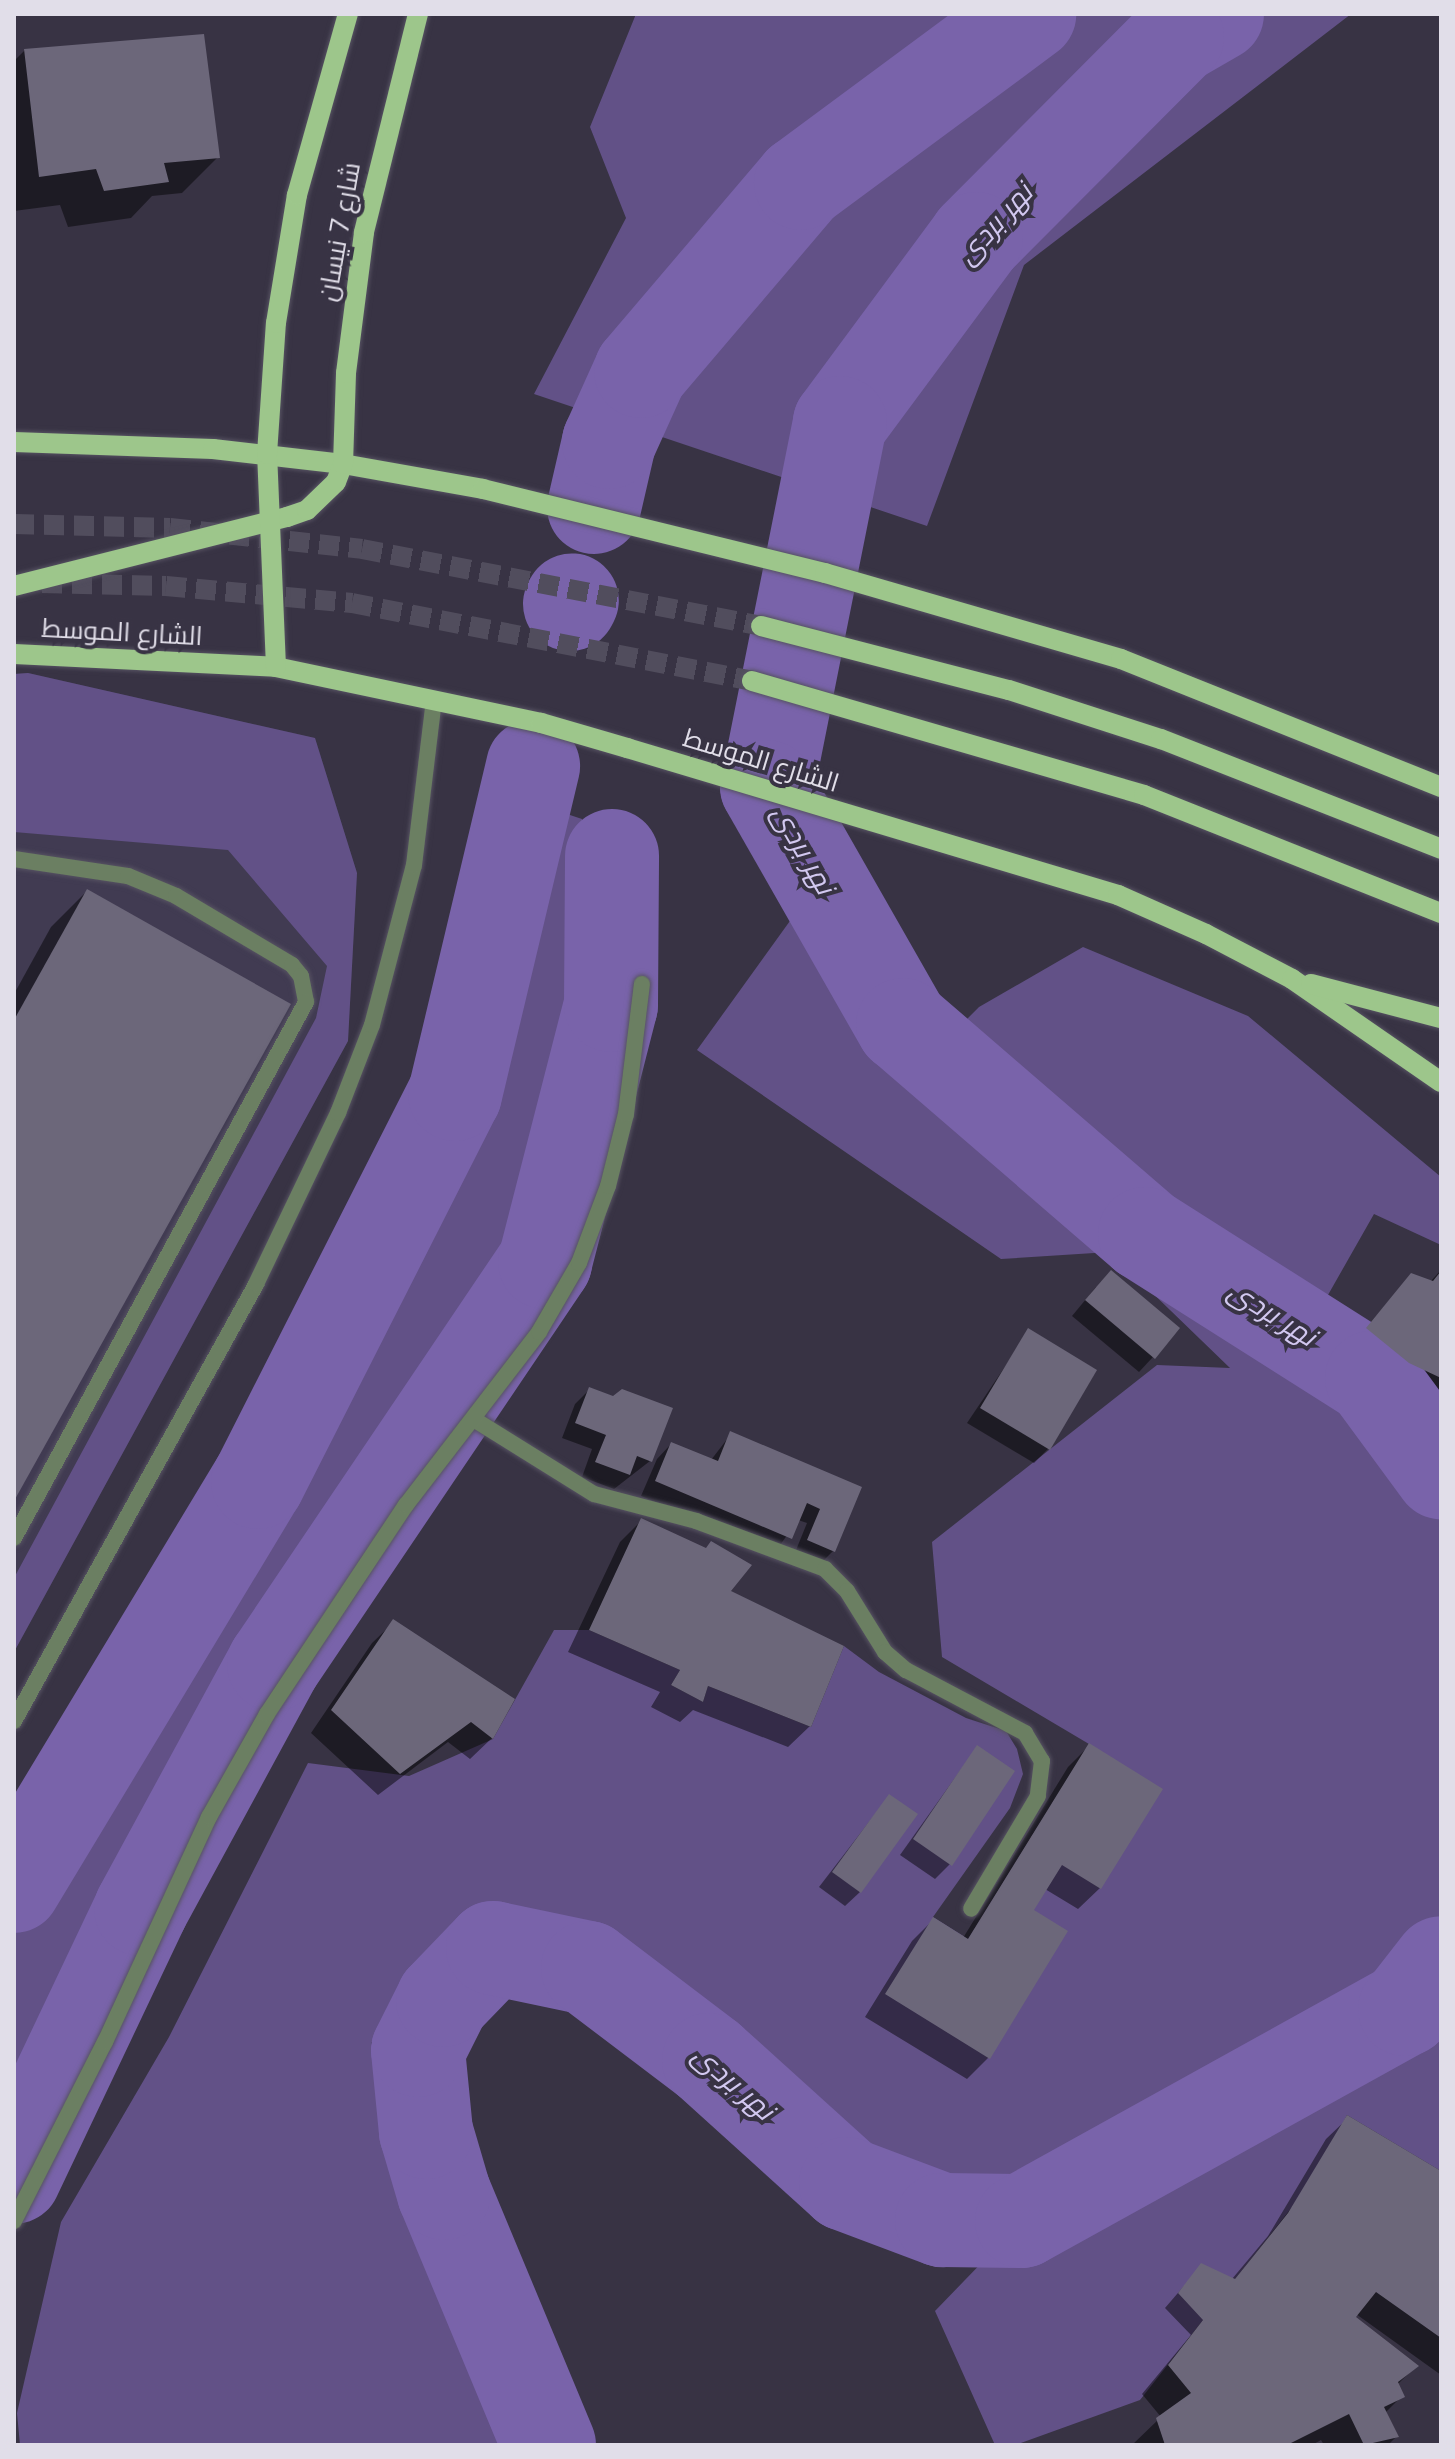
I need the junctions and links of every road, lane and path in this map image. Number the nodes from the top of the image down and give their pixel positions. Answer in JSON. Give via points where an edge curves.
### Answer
{"nodes":[{"id":1,"x":348,"y":14,"type":"edge"},
{"id":2,"x":418,"y":14,"type":"edge"},
{"id":3,"x":14,"y":442,"type":"edge"},
{"id":4,"x":267,"y":454,"type":"junction"},
{"id":5,"x":343,"y":464,"type":"junction"},
{"id":6,"x":267,"y":522,"type":"junction"},
{"id":7,"x":14,"y":586,"type":"edge"},
{"id":8,"x":761,"y":626,"type":"tunnel mouth"},
{"id":9,"x":14,"y":654,"type":"edge"},
{"id":10,"x":276,"y":667,"type":"junction"},
{"id":11,"x":752,"y":681,"type":"tunnel mouth"},
{"id":12,"x":434,"y":700,"type":"junction"},
{"id":13,"x":1441,"y":787,"type":"edge"},
{"id":14,"x":1441,"y":849,"type":"edge"},
{"id":15,"x":14,"y":859,"type":"edge"},
{"id":16,"x":1441,"y":913,"type":"edge"},
{"id":17,"x":1292,"y":979,"type":"junction"},
{"id":18,"x":642,"y":984,"type":"dead end"},
{"id":19,"x":1441,"y":1018,"type":"edge"},
{"id":20,"x":1441,"y":1082,"type":"edge"},
{"id":21,"x":475,"y":1420,"type":"junction"},
{"id":22,"x":14,"y":1538,"type":"edge"},
{"id":23,"x":14,"y":1721,"type":"edge"},
{"id":24,"x":971,"y":1909,"type":"dead end"},
{"id":25,"x":14,"y":2221,"type":"edge"}],
"edges":[{"from":1,"to":4,"type":"main road","name":"شارع 7 نيسان","via":[[291,224],[276,323]]},
{"from":2,"to":5,"type":"main road","name":"شارع 7 نيسان","via":[[364,232],[346,373]]},
{"from":3,"to":4,"type":"main road"},
{"from":4,"to":5,"type":"main road"},
{"from":4,"to":6,"type":"main road","name":"شارع 7 نيسان"},
{"from":5,"to":6,"type":"main road","via":[[324,498],[307,510]]},
{"from":5,"to":13,"type":"main road","via":[[483,489],[825,573],[1091,650],[1276,717]]},
{"from":6,"to":7,"type":"main road"},
{"from":6,"to":10,"type":"main road","name":"شارع 7 نيسان"},
{"from":8,"to":14,"type":"main road","via":[[1009,690],[1148,735]]},
{"from":9,"to":10,"type":"main road","name":"الشارع الموسط"},
{"from":10,"to":12,"type":"main road","name":"الشارع الموسط"},
{"from":11,"to":16,"type":"main road","via":[[1144,795]]},
{"from":12,"to":17,"type":"main road","name":"الشارع الموسط","via":[[556,727],[1118,895]]},
{"from":12,"to":23,"type":"street","via":[[414,865],[372,1025],[338,1113],[256,1284]]},
{"from":15,"to":22,"type":"street","via":[[128,876],[176,896],[292,965],[301,976],[306,1002]]},
{"from":17,"to":19,"type":"main road"},
{"from":17,"to":20,"type":"main road","name":"الشارع الموسط"},
{"from":18,"to":21,"type":"street","via":[[626,1114],[608,1186],[579,1263],[539,1332]]},
{"from":21,"to":24,"type":"street","via":[[594,1494],[696,1521],[825,1569],[847,1591],[885,1652],[906,1670],[1025,1733],[1042,1761],[1041,1787]]},
{"from":21,"to":25,"type":"street","via":[[406,1505],[267,1714],[209,1817],[105,2042]]}]}
